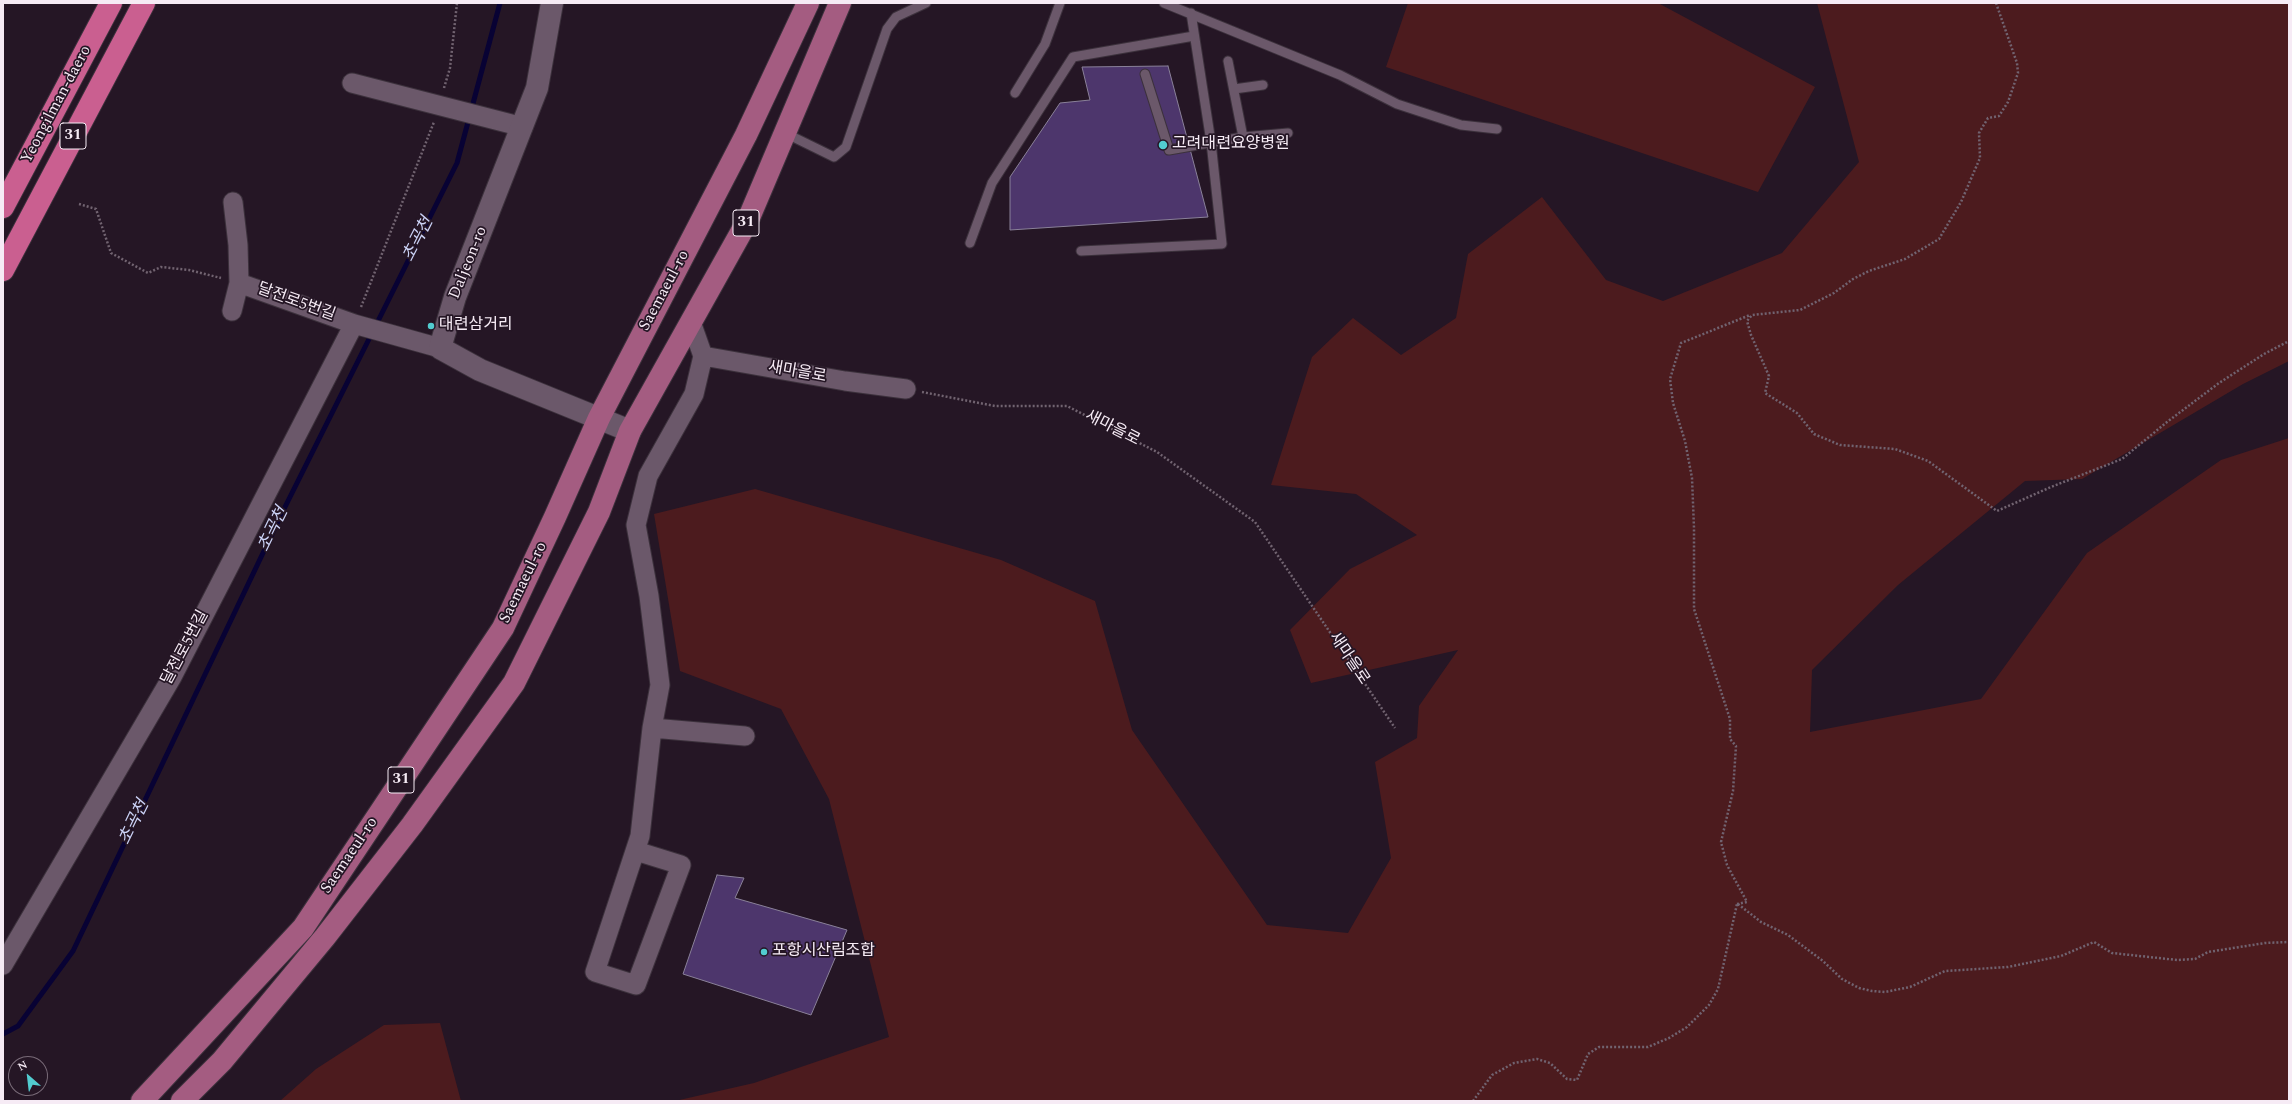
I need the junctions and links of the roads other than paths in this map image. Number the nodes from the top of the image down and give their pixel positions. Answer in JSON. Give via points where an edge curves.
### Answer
{"nodes":[{"id":1,"x":111,"y":3,"type":"edge"},
{"id":2,"x":144,"y":3,"type":"edge"},
{"id":3,"x":552,"y":3,"type":"edge"},
{"id":4,"x":808,"y":3,"type":"edge"},
{"id":5,"x":840,"y":3,"type":"edge"},
{"id":6,"x":926,"y":3,"type":"edge"},
{"id":7,"x":1060,"y":3,"type":"edge"},
{"id":8,"x":1164,"y":3,"type":"edge"},
{"id":9,"x":1191,"y":13,"type":"junction"},
{"id":10,"x":1194,"y":36,"type":"junction"},
{"id":11,"x":1228,"y":61,"type":"dead end"},
{"id":12,"x":1145,"y":74,"type":"dead end"},
{"id":13,"x":352,"y":83,"type":"dead end"},
{"id":14,"x":1263,"y":85,"type":"dead end"},
{"id":15,"x":1234,"y":89,"type":"junction"},
{"id":16,"x":1015,"y":93,"type":"dead end"},
{"id":17,"x":518,"y":126,"type":"junction"},
{"id":18,"x":1497,"y":129,"type":"dead end"},
{"id":19,"x":785,"y":133,"type":"junction"},
{"id":20,"x":1288,"y":133,"type":"dead end"},
{"id":21,"x":1243,"y":137,"type":"junction"},
{"id":22,"x":1211,"y":142,"type":"junction"},
{"id":23,"x":233,"y":202,"type":"dead end"},
{"id":24,"x":3,"y":207,"type":"edge"},
{"id":25,"x":970,"y":243,"type":"dead end"},
{"id":26,"x":1081,"y":251,"type":"dead end"},
{"id":27,"x":3,"y":270,"type":"edge"},
{"id":28,"x":239,"y":283,"type":"junction"},
{"id":29,"x":232,"y":311,"type":"dead end"},
{"id":30,"x":691,"y":322,"type":"junction"},
{"id":31,"x":358,"y":325,"type":"junction"},
{"id":32,"x":440,"y":348,"type":"junction"},
{"id":33,"x":703,"y":356,"type":"junction"},
{"id":34,"x":906,"y":389,"type":"road end"},
{"id":35,"x":599,"y":418,"type":"junction"},
{"id":36,"x":630,"y":431,"type":"junction"},
{"id":37,"x":652,"y":728,"type":"junction"},
{"id":38,"x":745,"y":736,"type":"dead end"},
{"id":39,"x":636,"y":850,"type":"junction"},
{"id":40,"x":3,"y":964,"type":"edge"},
{"id":41,"x":142,"y":1101,"type":"edge"},
{"id":42,"x":182,"y":1101,"type":"edge"}],
"edges":[{"from":1,"to":24,"type":"highway","name":"Yeongilman-daero","number":"31"},
{"from":2,"to":27,"type":"highway","name":"Yeongilman-daero","number":"31"},
{"from":3,"to":17,"type":"street","name":"Daljeon-ro","via":[[537,88]]},
{"from":4,"to":35,"type":"main road","name":"Saemaeul-ro","number":"31","via":[[746,135]]},
{"from":5,"to":19,"type":"main road","name":"Saemaeul-ro","number":"31"},
{"from":6,"to":19,"type":"lane","via":[[896,17],[887,28],[846,148],[834,157]]},
{"from":7,"to":16,"type":"lane","via":[[1045,44]]},
{"from":8,"to":9,"type":"lane"},
{"from":9,"to":10,"type":"lane"},
{"from":9,"to":18,"type":"lane","via":[[1340,75],[1398,104],[1461,125]]},
{"from":10,"to":22,"type":"lane"},
{"from":10,"to":25,"type":"lane","via":[[1073,57],[992,183]]},
{"from":11,"to":15,"type":"lane"},
{"from":12,"to":22,"type":"lane","via":[[1168,150]]},
{"from":13,"to":17,"type":"street"},
{"from":14,"to":15,"type":"lane"},
{"from":15,"to":21,"type":"lane"},
{"from":17,"to":32,"type":"street","name":"Daljeon-ro","via":[[455,297]]},
{"from":19,"to":30,"type":"main road","name":"Saemaeul-ro","number":"31","via":[[748,220]]},
{"from":20,"to":21,"type":"lane"},
{"from":21,"to":22,"type":"lane"},
{"from":22,"to":26,"type":"lane","via":[[1222,244]]},
{"from":23,"to":28,"type":"street"},
{"from":28,"to":29,"type":"street"},
{"from":28,"to":31,"type":"street","name":"달전로5번길"},
{"from":30,"to":33,"type":"street"},
{"from":30,"to":36,"type":"main road","name":"Saemaeul-ro","number":"31"},
{"from":31,"to":32,"type":"street","name":"달전로5번길"},
{"from":31,"to":40,"type":"street","name":"달전로5번길","via":[[172,677]]},
{"from":32,"to":35,"type":"street","via":[[480,370]]},
{"from":33,"to":34,"type":"street","name":"새마을로"},
{"from":33,"to":37,"type":"street","via":[[694,394],[648,476],[636,525],[649,596],[660,684]]},
{"from":35,"to":36,"type":"street"},
{"from":35,"to":41,"type":"main road","name":"Saemaeul-ro","number":"31","via":[[502,628],[302,928]]},
{"from":36,"to":42,"type":"main road","name":"Saemaeul-ro","number":"31","via":[[599,512],[514,683],[412,826],[325,938],[222,1061]]},
{"from":37,"to":38,"type":"street"},
{"from":37,"to":39,"type":"street"},
{"from":39,"to":39,"type":"street","via":[[595,972],[636,985],[681,865]]}]}
